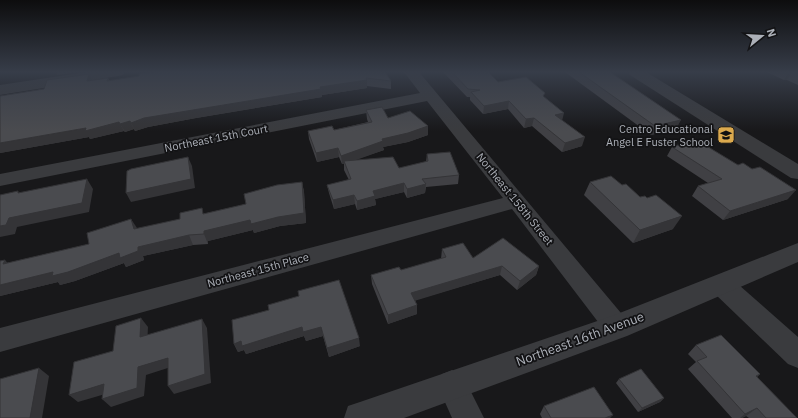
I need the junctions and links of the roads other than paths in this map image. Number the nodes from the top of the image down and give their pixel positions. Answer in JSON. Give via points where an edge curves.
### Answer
{"nodes":[{"id":1,"x":427,"y":92,"type":"edge"},
{"id":2,"x":666,"y":92,"type":"edge"},
{"id":3,"x":431,"y":96,"type":"junction"},
{"id":4,"x":798,"y":173,"type":"edge"},
{"id":5,"x":0,"y":180,"type":"edge"},
{"id":6,"x":517,"y":201,"type":"junction"},
{"id":7,"x":798,"y":252,"type":"edge"},
{"id":8,"x":722,"y":285,"type":"junction"},
{"id":9,"x":616,"y":327,"type":"junction"},
{"id":10,"x":0,"y":340,"type":"edge"},
{"id":11,"x":798,"y":355,"type":"edge"},
{"id":12,"x":452,"y":384,"type":"junction"},
{"id":13,"x":360,"y":418,"type":"edge"},
{"id":14,"x":468,"y":418,"type":"edge"}],
"edges":[{"from":1,"to":3,"type":"street","name":"Northeast 158th Street"},
{"from":2,"to":4,"type":"street"},
{"from":3,"to":5,"type":"street","name":"Northeast 15th Court"},
{"from":3,"to":6,"type":"street","name":"Northeast 158th Street"},
{"from":6,"to":9,"type":"street","name":"Northeast 158th Street"},
{"from":6,"to":10,"type":"street","name":"Northeast 15th Place"},
{"from":7,"to":8,"type":"street","name":"Northeast 16th Avenue"},
{"from":8,"to":9,"type":"street","name":"Northeast 16th Avenue"},
{"from":8,"to":11,"type":"street"},
{"from":9,"to":12,"type":"street","name":"Northeast 16th Avenue"},
{"from":12,"to":13,"type":"street","name":"Northeast 16th Avenue"},
{"from":12,"to":14,"type":"street"}]}
